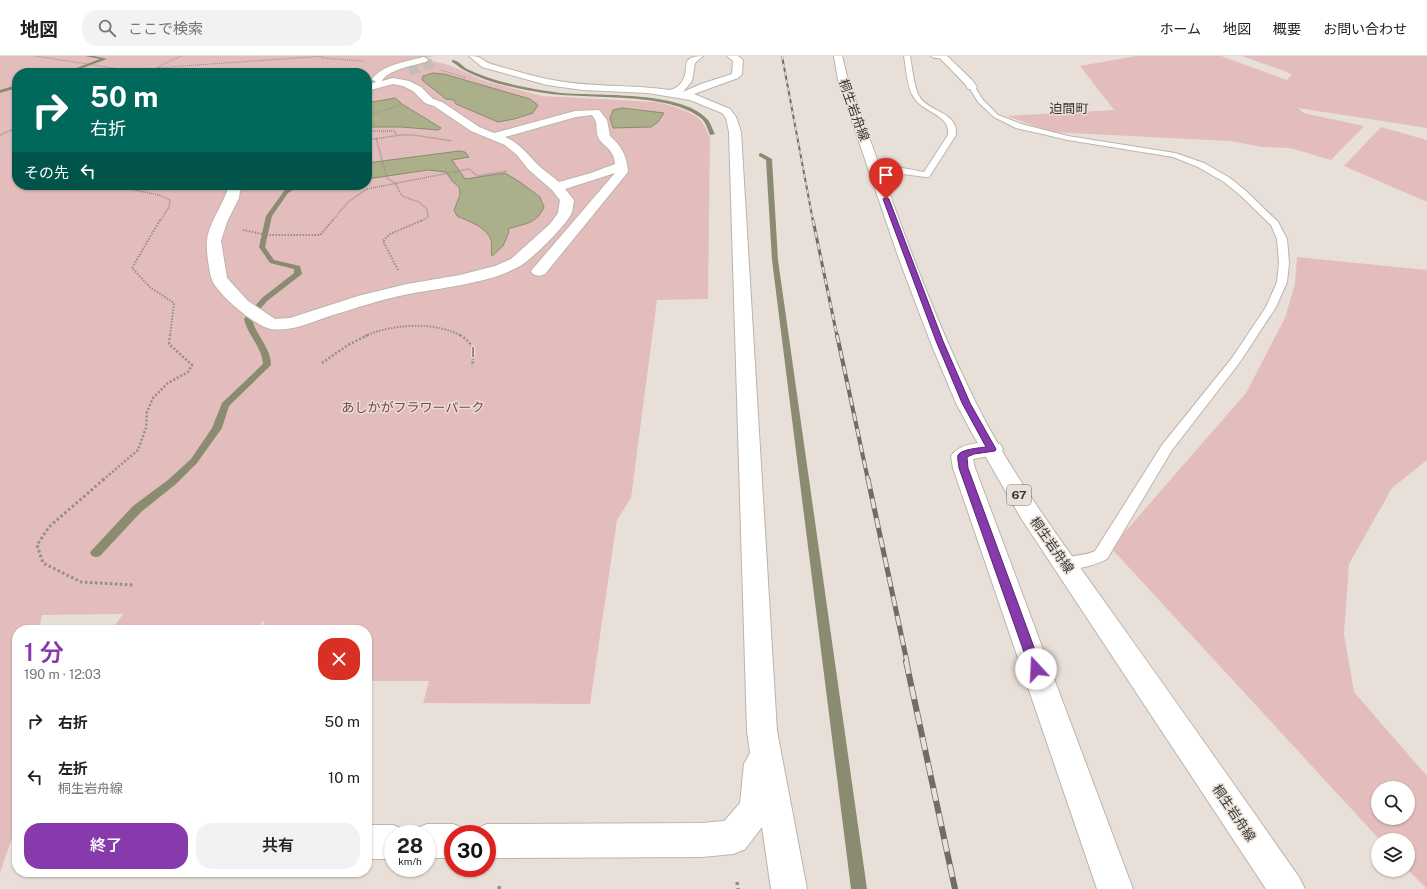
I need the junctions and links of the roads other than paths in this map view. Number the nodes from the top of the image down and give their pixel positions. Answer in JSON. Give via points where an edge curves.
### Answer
{"nodes":[{"id":1,"x":473,"y":56,"type":"edge"},
{"id":2,"x":699,"y":56,"type":"edge"},
{"id":3,"x":731,"y":56,"type":"edge"},
{"id":4,"x":838,"y":56,"type":"edge"},
{"id":5,"x":907,"y":56,"type":"edge"},
{"id":6,"x":934,"y":56,"type":"edge"},
{"id":7,"x":943,"y":56,"type":"edge"},
{"id":8,"x":423,"y":60,"type":"tunnel mouth"},
{"id":9,"x":409,"y":71,"type":"tunnel mouth"},
{"id":10,"x":399,"y":81,"type":"junction"},
{"id":11,"x":376,"y":83,"type":"edge"},
{"id":12,"x":972,"y":87,"type":"joint"},
{"id":13,"x":678,"y":94,"type":"junction"},
{"id":14,"x":492,"y":137,"type":"junction"},
{"id":15,"x":621,"y":166,"type":"junction"},
{"id":16,"x":876,"y":169,"type":"junction"},
{"id":17,"x":557,"y":187,"type":"junction"},
{"id":18,"x":234,"y":190,"type":"edge"},
{"id":19,"x":516,"y":262,"type":"junction"},
{"id":20,"x":992,"y":449,"type":"junction"},
{"id":21,"x":1064,"y":563,"type":"junction"},
{"id":22,"x":762,"y":731,"type":"junction"},
{"id":23,"x":496,"y":841,"type":"edge"},
{"id":24,"x":372,"y":842,"type":"edge"},
{"id":25,"x":384,"y":842,"type":"edge"},
{"id":26,"x":789,"y":889,"type":"edge"},
{"id":27,"x":1115,"y":889,"type":"edge"},
{"id":28,"x":1286,"y":889,"type":"edge"}],
"edges":[{"from":1,"to":13,"type":"street","via":[[485,65],[547,82]]},
{"from":2,"to":13,"type":"street","via":[[691,62],[688,82]]},
{"from":3,"to":13,"type":"street","via":[[738,60],[735,76]]},
{"from":4,"to":16,"type":"street","name":"桐生岩舟線","number":"67","via":[[843,80]]},
{"from":5,"to":16,"type":"lane","via":[[918,100],[928,109],[950,120],[954,129],[926,174]]},
{"from":6,"to":7,"type":"lane"},
{"from":7,"to":12,"type":"street"},
{"from":8,"to":11,"type":"street","via":[[394,68]]},
{"from":9,"to":10,"type":"street"},
{"from":10,"to":11,"type":"street"},
{"from":10,"to":14,"type":"street","via":[[417,89],[429,101]]},
{"from":12,"to":21,"type":"lane","via":[[980,101],[996,116],[1019,126],[1068,138],[1175,155],[1201,165],[1243,193],[1275,224],[1282,239],[1282,282],[1271,307],[1236,360],[1167,448],[1101,555],[1088,561]]},
{"from":13,"to":22,"type":"street","via":[[726,111],[732,117],[735,132]]},
{"from":14,"to":15,"type":"street","via":[[567,116],[595,112],[602,120],[604,137],[621,158]]},
{"from":14,"to":17,"type":"street","via":[[509,143],[521,152],[533,167]]},
{"from":15,"to":17,"type":"street"},
{"from":15,"to":19,"type":"street","via":[[622,172],[542,273]]},
{"from":16,"to":20,"type":"street","name":"桐生岩舟線","number":"67","via":[[939,341],[966,403]]},
{"from":17,"to":19,"type":"street","via":[[567,200],[564,213],[555,228]]},
{"from":18,"to":19,"type":"street","via":[[214,241],[219,279],[242,305],[272,324],[292,323],[364,300],[407,289],[461,280]]},
{"from":20,"to":21,"type":"street","name":"桐生岩舟線","number":"67","via":[[1029,512]]},
{"from":20,"to":27,"type":"street","via":[[972,451],[962,456],[964,468]]},
{"from":21,"to":28,"type":"street","name":"桐生岩舟線","number":"67"},
{"from":22,"to":23,"type":"street","via":[[756,806],[748,822],[733,836],[702,840]]},
{"from":22,"to":26,"type":"street"},
{"from":24,"to":25,"type":"street"}]}
